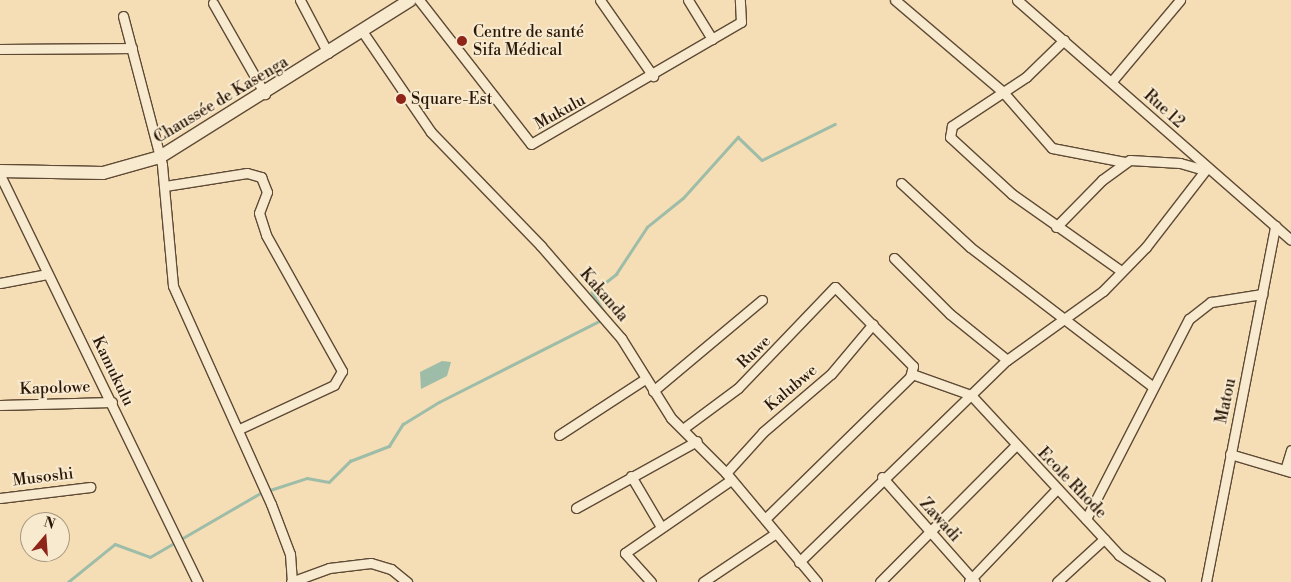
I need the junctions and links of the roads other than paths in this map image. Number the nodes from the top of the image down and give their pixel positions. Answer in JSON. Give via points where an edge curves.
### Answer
{"nodes":[{"id":1,"x":300,"y":0,"type":"edge"},
{"id":2,"x":410,"y":0,"type":"edge"},
{"id":3,"x":419,"y":0,"type":"edge"},
{"id":4,"x":600,"y":0,"type":"edge"},
{"id":5,"x":688,"y":0,"type":"edge"},
{"id":6,"x":740,"y":0,"type":"edge"},
{"id":7,"x":895,"y":0,"type":"edge"},
{"id":8,"x":1017,"y":0,"type":"edge"},
{"id":9,"x":1180,"y":0,"type":"edge"},
{"id":10,"x":213,"y":3,"type":"dead end"},
{"id":11,"x":123,"y":16,"type":"dead end"},
{"id":12,"x":362,"y":31,"type":"junction"},
{"id":13,"x":712,"y":39,"type":"junction"},
{"id":14,"x":1064,"y":40,"type":"junction"},
{"id":15,"x":132,"y":48,"type":"junction"},
{"id":16,"x":0,"y":49,"type":"edge"},
{"id":17,"x":328,"y":53,"type":"junction"},
{"id":18,"x":653,"y":76,"type":"junction"},
{"id":19,"x":1112,"y":81,"type":"junction"},
{"id":20,"x":1003,"y":92,"type":"junction"},
{"id":21,"x":265,"y":94,"type":"junction"},
{"id":22,"x":160,"y":157,"type":"junction"},
{"id":23,"x":1125,"y":162,"type":"junction"},
{"id":24,"x":1206,"y":169,"type":"junction"},
{"id":25,"x":0,"y":171,"type":"edge"},
{"id":26,"x":0,"y":175,"type":"edge"},
{"id":27,"x":901,"y":183,"type":"dead end"},
{"id":28,"x":165,"y":186,"type":"junction"},
{"id":29,"x":1274,"y":226,"type":"junction"},
{"id":30,"x":1056,"y":227,"type":"junction"},
{"id":31,"x":1291,"y":240,"type":"edge"},
{"id":32,"x":894,"y":258,"type":"dead end"},
{"id":33,"x":1122,"y":270,"type":"junction"},
{"id":34,"x":47,"y":274,"type":"junction"},
{"id":35,"x":0,"y":283,"type":"edge"},
{"id":36,"x":1262,"y":294,"type":"junction"},
{"id":37,"x":762,"y":300,"type":"dead end"},
{"id":38,"x":1067,"y":320,"type":"junction"},
{"id":39,"x":873,"y":324,"type":"junction"},
{"id":40,"x":1007,"y":360,"type":"junction"},
{"id":41,"x":912,"y":374,"type":"junction"},
{"id":42,"x":645,"y":379,"type":"junction"},
{"id":43,"x":1153,"y":387,"type":"junction"},
{"id":44,"x":653,"y":391,"type":"junction"},
{"id":45,"x":971,"y":395,"type":"junction"},
{"id":46,"x":112,"y":402,"type":"junction"},
{"id":47,"x":0,"y":405,"type":"edge"},
{"id":48,"x":684,"y":428,"type":"junction"},
{"id":49,"x":238,"y":429,"type":"junction"},
{"id":50,"x":559,"y":435,"type":"dead end"},
{"id":51,"x":697,"y":441,"type":"junction"},
{"id":52,"x":1015,"y":446,"type":"junction"},
{"id":53,"x":1291,"y":450,"type":"edge"},
{"id":54,"x":1230,"y":454,"type":"junction"},
{"id":55,"x":1288,"y":471,"type":"edge"},
{"id":56,"x":631,"y":476,"type":"junction"},
{"id":57,"x":728,"y":477,"type":"junction"},
{"id":58,"x":882,"y":478,"type":"junction"},
{"id":59,"x":90,"y":486,"type":"dead end"},
{"id":60,"x":1057,"y":489,"type":"junction"},
{"id":61,"x":0,"y":498,"type":"edge"},
{"id":62,"x":576,"y":508,"type":"dead end"},
{"id":63,"x":765,"y":519,"type":"junction"},
{"id":64,"x":1086,"y":519,"type":"junction"},
{"id":65,"x":661,"y":526,"type":"junction"},
{"id":66,"x":928,"y":530,"type":"junction"},
{"id":67,"x":776,"y":533,"type":"junction"},
{"id":68,"x":1104,"y":540,"type":"junction"},
{"id":69,"x":799,"y":562,"type":"junction"},
{"id":70,"x":1143,"y":579,"type":"edge"},
{"id":71,"x":972,"y":581,"type":"edge"},
{"id":72,"x":198,"y":582,"type":"edge"},
{"id":73,"x":292,"y":582,"type":"edge"},
{"id":74,"x":407,"y":582,"type":"edge"},
{"id":75,"x":651,"y":582,"type":"edge"},
{"id":76,"x":703,"y":582,"type":"edge"},
{"id":77,"x":817,"y":582,"type":"edge"},
{"id":78,"x":880,"y":582,"type":"edge"},
{"id":79,"x":1057,"y":582,"type":"edge"},
{"id":80,"x":1160,"y":582,"type":"edge"},
{"id":81,"x":1206,"y":582,"type":"edge"}],
"edges":[{"from":1,"to":17,"type":"street"},
{"from":2,"to":12,"type":"main road","name":"Chaussée de Kasenga"},
{"from":3,"to":18,"type":"street","name":"Mukulu","via":[[530,144]]},
{"from":4,"to":18,"type":"street"},
{"from":5,"to":13,"type":"street"},
{"from":6,"to":13,"type":"street","name":"Mukulu","via":[[742,21]]},
{"from":7,"to":20,"type":"street"},
{"from":8,"to":14,"type":"street","name":"Rue 12"},
{"from":9,"to":19,"type":"street"},
{"from":10,"to":21,"type":"street"},
{"from":11,"to":15,"type":"street"},
{"from":12,"to":17,"type":"main road","name":"Chaussée de Kasenga"},
{"from":12,"to":42,"type":"street","name":"Kakanda","via":[[431,132],[541,246],[621,338]]},
{"from":13,"to":18,"type":"street","name":"Mukulu"},
{"from":14,"to":19,"type":"street","name":"Rue 12"},
{"from":14,"to":20,"type":"street","via":[[1041,65]]},
{"from":15,"to":16,"type":"street"},
{"from":15,"to":22,"type":"street"},
{"from":17,"to":21,"type":"main road","name":"Chaussée de Kasenga"},
{"from":19,"to":24,"type":"street","name":"Rue 12"},
{"from":20,"to":23,"type":"street","via":[[1052,148]]},
{"from":20,"to":30,"type":"street","via":[[952,126],[950,137],[1012,194]]},
{"from":21,"to":22,"type":"main road","name":"Chaussée de Kasenga"},
{"from":22,"to":25,"type":"main road","name":"Chaussée de Kasenga","via":[[103,173]]},
{"from":22,"to":28,"type":"street"},
{"from":23,"to":24,"type":"street","via":[[1158,160]]},
{"from":23,"to":30,"type":"street"},
{"from":24,"to":29,"type":"street","name":"Rue 12"},
{"from":24,"to":33,"type":"street"},
{"from":26,"to":34,"type":"street","name":"Kamukulu"},
{"from":27,"to":38,"type":"street","via":[[970,247]]},
{"from":28,"to":49,"type":"street","via":[[173,286]]},
{"from":28,"to":49,"type":"street","via":[[247,173],[262,177],[267,192],[259,213],[270,243],[342,371],[334,385]]},
{"from":29,"to":31,"type":"street","name":"Rue 12"},
{"from":29,"to":36,"type":"street","name":"Matou"},
{"from":30,"to":33,"type":"street"},
{"from":32,"to":40,"type":"street","via":[[950,314]]},
{"from":33,"to":38,"type":"street"},
{"from":34,"to":35,"type":"street"},
{"from":34,"to":46,"type":"street","name":"Kamukulu"},
{"from":36,"to":43,"type":"street","via":[[1211,302],[1196,311]]},
{"from":36,"to":54,"type":"street","name":"Matou"},
{"from":37,"to":44,"type":"street"},
{"from":38,"to":40,"type":"street"},
{"from":38,"to":43,"type":"street"},
{"from":39,"to":41,"type":"street","via":[[913,366]]},
{"from":39,"to":48,"type":"street","name":"Ruwe","via":[[836,287],[738,388]]},
{"from":39,"to":57,"type":"street","name":"Kalubwe","via":[[830,374],[763,432]]},
{"from":40,"to":45,"type":"street"},
{"from":41,"to":45,"type":"street"},
{"from":41,"to":63,"type":"street"},
{"from":42,"to":44,"type":"street","name":"Kakanda"},
{"from":42,"to":50,"type":"street"},
{"from":43,"to":64,"type":"street"},
{"from":44,"to":48,"type":"street","name":"Kakanda"},
{"from":45,"to":52,"type":"street","name":"Ecole Rhode"},
{"from":45,"to":58,"type":"street"},
{"from":46,"to":47,"type":"street","name":"Kapolowe"},
{"from":46,"to":72,"type":"street","name":"Kamukulu"},
{"from":48,"to":51,"type":"street","name":"Kakanda"},
{"from":49,"to":73,"type":"street","via":[[290,554]]},
{"from":51,"to":56,"type":"street"},
{"from":51,"to":57,"type":"street","name":"Kakanda"},
{"from":52,"to":60,"type":"street","name":"Ecole Rhode"},
{"from":52,"to":66,"type":"street"},
{"from":53,"to":55,"type":"street"},
{"from":54,"to":55,"type":"street"},
{"from":54,"to":81,"type":"street","name":"Matou"},
{"from":56,"to":62,"type":"street"},
{"from":56,"to":65,"type":"street"},
{"from":57,"to":63,"type":"street","name":"Kakanda"},
{"from":57,"to":65,"type":"street","name":"Kalubwe"},
{"from":58,"to":66,"type":"street","name":"Zawadi"},
{"from":58,"to":69,"type":"street"},
{"from":59,"to":61,"type":"street","name":"Musoshi"},
{"from":60,"to":64,"type":"street","name":"Ecole Rhode"},
{"from":60,"to":71,"type":"street"},
{"from":63,"to":67,"type":"street","name":"Kakanda"},
{"from":64,"to":68,"type":"street","name":"Ecole Rhode"},
{"from":65,"to":75,"type":"street","name":"Kalubwe","via":[[624,555]]},
{"from":66,"to":71,"type":"street","name":"Zawadi"},
{"from":66,"to":78,"type":"street"},
{"from":67,"to":69,"type":"street","name":"Kakanda"},
{"from":67,"to":76,"type":"street"},
{"from":68,"to":70,"type":"street","name":"Ecole Rhode"},
{"from":68,"to":79,"type":"street"},
{"from":69,"to":77,"type":"street","name":"Kakanda"},
{"from":70,"to":80,"type":"street","name":"Ecole Rhode"},
{"from":73,"to":74,"type":"street","via":[[329,568],[371,563],[390,569]]}]}
